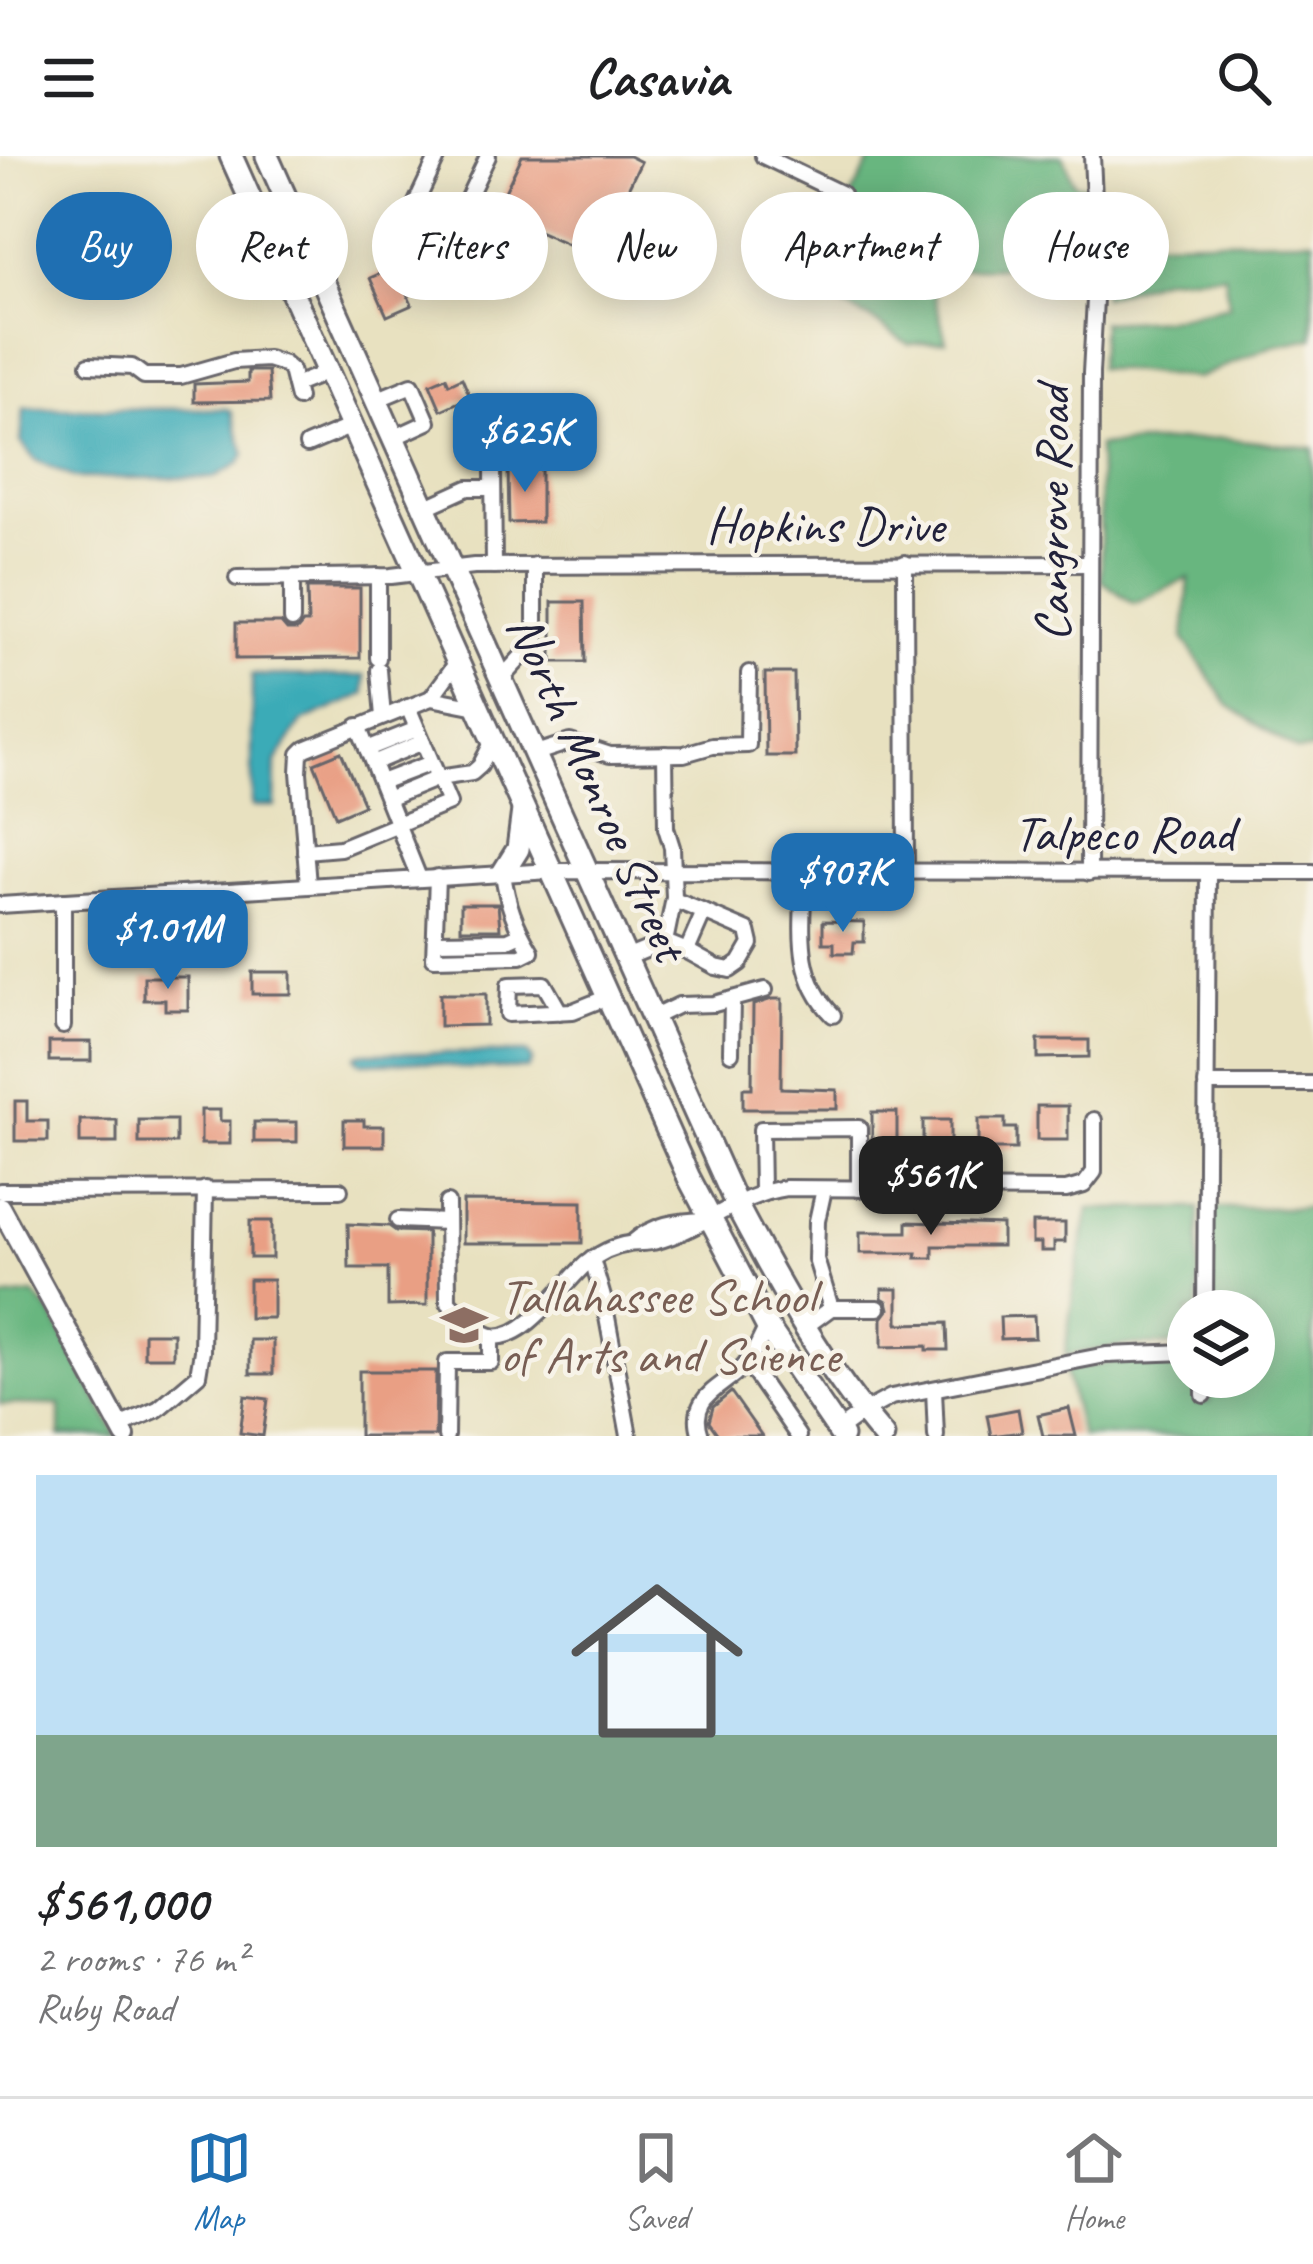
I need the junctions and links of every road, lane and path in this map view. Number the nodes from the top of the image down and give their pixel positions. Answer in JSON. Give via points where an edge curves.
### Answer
{"nodes":[{"id":1,"x":231,"y":156,"type":"edge"},
{"id":2,"x":267,"y":156,"type":"edge"},
{"id":3,"x":438,"y":156,"type":"edge"},
{"id":4,"x":488,"y":156,"type":"edge"},
{"id":5,"x":764,"y":156,"type":"edge"},
{"id":6,"x":1092,"y":156,"type":"edge"},
{"id":7,"x":838,"y":192,"type":"edge"},
{"id":8,"x":89,"y":365,"type":"dead end"},
{"id":9,"x":328,"y":372,"type":"junction"},
{"id":10,"x":376,"y":400,"type":"junction"},
{"id":11,"x":390,"y":431,"type":"junction"},
{"id":12,"x":354,"y":432,"type":"junction"},
{"id":13,"x":307,"y":445,"type":"dead end"},
{"id":14,"x":493,"y":467,"type":"dead end"},
{"id":15,"x":493,"y":488,"type":"junction"},
{"id":16,"x":424,"y":508,"type":"junction"},
{"id":17,"x":905,"y":563,"type":"junction"},
{"id":18,"x":1090,"y":564,"type":"junction"},
{"id":19,"x":535,"y":565,"type":"junction"},
{"id":20,"x":494,"y":566,"type":"junction"},
{"id":21,"x":451,"y":568,"type":"junction"},
{"id":22,"x":416,"y":572,"type":"junction"},
{"id":23,"x":378,"y":576,"type":"junction"},
{"id":24,"x":237,"y":578,"type":"dead end"},
{"id":25,"x":292,"y":578,"type":"junction"},
{"id":26,"x":292,"y":620,"type":"dead end"},
{"id":27,"x":457,"y":662,"type":"junction"},
{"id":28,"x":748,"y":674,"type":"dead end"},
{"id":29,"x":500,"y":680,"type":"junction"},
{"id":30,"x":431,"y":698,"type":"junction"},
{"id":31,"x":477,"y":706,"type":"junction"},
{"id":32,"x":408,"y":707,"type":"junction"},
{"id":33,"x":383,"y":717,"type":"junction"},
{"id":34,"x":358,"y":726,"type":"junction"},
{"id":35,"x":420,"y":735,"type":"junction"},
{"id":36,"x":492,"y":743,"type":"junction"},
{"id":37,"x":533,"y":754,"type":"junction"},
{"id":38,"x":665,"y":754,"type":"junction"},
{"id":39,"x":370,"y":756,"type":"junction"},
{"id":40,"x":431,"y":763,"type":"junction"},
{"id":41,"x":438,"y":778,"type":"junction"},
{"id":42,"x":380,"y":782,"type":"junction"},
{"id":43,"x":387,"y":799,"type":"junction"},
{"id":44,"x":523,"y":809,"type":"junction"},
{"id":45,"x":397,"y":824,"type":"junction"},
{"id":46,"x":305,"y":851,"type":"junction"},
{"id":47,"x":551,"y":871,"type":"junction"},
{"id":48,"x":587,"y":871,"type":"junction"},
{"id":49,"x":673,"y":872,"type":"junction"},
{"id":50,"x":804,"y":872,"type":"junction"},
{"id":51,"x":1313,"y":872,"type":"edge"},
{"id":52,"x":503,"y":873,"type":"junction"},
{"id":53,"x":906,"y":873,"type":"junction"},
{"id":54,"x":1089,"y":873,"type":"junction"},
{"id":55,"x":1208,"y":873,"type":"junction"},
{"id":56,"x":437,"y":877,"type":"junction"},
{"id":57,"x":419,"y":878,"type":"junction"},
{"id":58,"x":308,"y":885,"type":"junction"},
{"id":59,"x":674,"y":900,"type":"junction"},
{"id":60,"x":63,"y":901,"type":"junction"},
{"id":61,"x":0,"y":905,"type":"edge"},
{"id":62,"x":704,"y":912,"type":"junction"},
{"id":63,"x":665,"y":942,"type":"junction"},
{"id":64,"x":687,"y":951,"type":"junction"},
{"id":65,"x":626,"y":958,"type":"junction"},
{"id":66,"x":765,"y":990,"type":"dead end"},
{"id":67,"x":608,"y":997,"type":"junction"},
{"id":68,"x":732,"y":1000,"type":"junction"},
{"id":69,"x":560,"y":1012,"type":"dead end"},
{"id":70,"x":833,"y":1016,"type":"dead end"},
{"id":71,"x":652,"y":1018,"type":"junction"},
{"id":72,"x":63,"y":1026,"type":"dead end"},
{"id":73,"x":731,"y":1053,"type":"dead end"},
{"id":74,"x":1206,"y":1084,"type":"junction"},
{"id":75,"x":1313,"y":1084,"type":"edge"},
{"id":76,"x":1094,"y":1120,"type":"dead end"},
{"id":77,"x":205,"y":1189,"type":"junction"},
{"id":78,"x":824,"y":1189,"type":"junction"},
{"id":79,"x":340,"y":1190,"type":"dead end"},
{"id":80,"x":859,"y":1190,"type":"junction"},
{"id":81,"x":0,"y":1191,"type":"edge"},
{"id":82,"x":762,"y":1191,"type":"junction"},
{"id":83,"x":447,"y":1203,"type":"dead end"},
{"id":84,"x":737,"y":1206,"type":"junction"},
{"id":85,"x":0,"y":1207,"type":"edge"},
{"id":86,"x":709,"y":1219,"type":"junction"},
{"id":87,"x":398,"y":1220,"type":"dead end"},
{"id":88,"x":447,"y":1222,"type":"junction"},
{"id":89,"x":592,"y":1259,"type":"junction"},
{"id":90,"x":1205,"y":1290,"type":"edge"},
{"id":91,"x":878,"y":1308,"type":"dead end"},
{"id":92,"x":831,"y":1309,"type":"junction"},
{"id":93,"x":766,"y":1326,"type":"junction"},
{"id":94,"x":805,"y":1328,"type":"junction"},
{"id":95,"x":491,"y":1336,"type":"junction"},
{"id":96,"x":1167,"y":1353,"type":"edge"},
{"id":97,"x":747,"y":1362,"type":"junction"},
{"id":98,"x":934,"y":1389,"type":"junction"},
{"id":99,"x":862,"y":1412,"type":"junction"},
{"id":100,"x":122,"y":1431,"type":"edge"},
{"id":101,"x":840,"y":1433,"type":"edge"},
{"id":102,"x":446,"y":1436,"type":"edge"},
{"id":103,"x":629,"y":1436,"type":"edge"},
{"id":104,"x":700,"y":1436,"type":"edge"},
{"id":105,"x":798,"y":1436,"type":"edge"},
{"id":106,"x":883,"y":1436,"type":"edge"},
{"id":107,"x":936,"y":1436,"type":"edge"}],
"edges":[{"from":1,"to":9,"type":"highway","name":"North Monroe Street"},
{"from":2,"to":10,"type":"highway","name":"North Monroe Street"},
{"from":3,"to":4,"type":"street","via":[[406,224],[413,238],[433,242],[451,232]]},
{"from":5,"to":7,"type":"street"},
{"from":6,"to":18,"type":"street","name":"Cangrove Road"},
{"from":8,"to":9,"type":"street","via":[[181,376],[268,358],[291,370],[296,391]]},
{"from":9,"to":12,"type":"highway","name":"North Monroe Street"},
{"from":10,"to":11,"type":"highway","name":"North Monroe Street"},
{"from":10,"to":11,"type":"street","via":[[412,386],[428,422]]},
{"from":11,"to":12,"type":"highway"},
{"from":11,"to":16,"type":"highway","name":"North Monroe Street"},
{"from":12,"to":13,"type":"street"},
{"from":12,"to":22,"type":"highway","name":"North Monroe Street"},
{"from":14,"to":15,"type":"street"},
{"from":15,"to":16,"type":"street","via":[[468,488]]},
{"from":15,"to":20,"type":"street"},
{"from":16,"to":21,"type":"highway","name":"North Monroe Street"},
{"from":17,"to":18,"type":"street","name":"Hopkins Drive"},
{"from":17,"to":19,"type":"street","name":"Hopkins Drive"},
{"from":17,"to":53,"type":"street"},
{"from":18,"to":54,"type":"street","name":"Cangrove Road"},
{"from":19,"to":20,"type":"street","name":"Hopkins Drive"},
{"from":19,"to":29,"type":"street","via":[[535,642]]},
{"from":20,"to":21,"type":"street","name":"Hopkins Drive"},
{"from":21,"to":22,"type":"street","name":"Hopkins Drive"},
{"from":21,"to":29,"type":"highway","name":"North Monroe Street"},
{"from":22,"to":23,"type":"street","name":"Hopkins Drive"},
{"from":22,"to":27,"type":"highway","name":"North Monroe Street"},
{"from":23,"to":25,"type":"street","name":"Hopkins Drive"},
{"from":23,"to":33,"type":"street"},
{"from":24,"to":25,"type":"street","name":"Hopkins Drive"},
{"from":25,"to":26,"type":"street"},
{"from":27,"to":30,"type":"street"},
{"from":27,"to":31,"type":"highway","name":"North Monroe Street"},
{"from":28,"to":38,"type":"street","via":[[748,745]]},
{"from":29,"to":37,"type":"highway","name":"North Monroe Street"},
{"from":30,"to":31,"type":"street"},
{"from":30,"to":32,"type":"street"},
{"from":31,"to":36,"type":"highway","name":"North Monroe Street"},
{"from":32,"to":33,"type":"street"},
{"from":32,"to":35,"type":"street"},
{"from":33,"to":34,"type":"street"},
{"from":34,"to":39,"type":"street"},
{"from":34,"to":46,"type":"street","via":[[300,754]]},
{"from":35,"to":39,"type":"street"},
{"from":35,"to":40,"type":"street"},
{"from":36,"to":41,"type":"street","via":[[472,773]]},
{"from":36,"to":44,"type":"highway","name":"North Monroe Street"},
{"from":37,"to":38,"type":"street","via":[[570,742],[610,755]]},
{"from":37,"to":48,"type":"highway","name":"North Monroe Street"},
{"from":38,"to":49,"type":"street"},
{"from":39,"to":42,"type":"street"},
{"from":40,"to":41,"type":"street"},
{"from":40,"to":42,"type":"street"},
{"from":41,"to":43,"type":"street"},
{"from":41,"to":45,"type":"street","via":[[448,803]]},
{"from":42,"to":43,"type":"street"},
{"from":43,"to":45,"type":"street"},
{"from":44,"to":47,"type":"highway","name":"North Monroe Street"},
{"from":44,"to":52,"type":"highway","via":[[518,849]]},
{"from":45,"to":46,"type":"street","via":[[340,848]]},
{"from":45,"to":57,"type":"street"},
{"from":46,"to":58,"type":"street"},
{"from":47,"to":48,"type":"street","name":"Talpeco Road"},
{"from":47,"to":52,"type":"street","name":"Talpeco Road"},
{"from":47,"to":67,"type":"highway","name":"North Monroe Street"},
{"from":48,"to":49,"type":"street","name":"Talpeco Road"},
{"from":48,"to":65,"type":"highway","name":"North Monroe Street"},
{"from":49,"to":50,"type":"street","name":"Talpeco Road"},
{"from":49,"to":59,"type":"street"},
{"from":50,"to":53,"type":"street","name":"Talpeco Road"},
{"from":50,"to":70,"type":"street","via":[[805,962],[814,993]]},
{"from":51,"to":55,"type":"street","name":"Talpeco Road"},
{"from":52,"to":56,"type":"street","name":"Talpeco Road"},
{"from":52,"to":56,"type":"street","via":[[531,951],[521,956],[434,958]]},
{"from":53,"to":54,"type":"street","name":"Talpeco Road"},
{"from":54,"to":55,"type":"street","name":"Talpeco Road"},
{"from":55,"to":74,"type":"street"},
{"from":56,"to":57,"type":"street","name":"Talpeco Road"},
{"from":57,"to":58,"type":"street","name":"Talpeco Road"},
{"from":58,"to":60,"type":"street","name":"Talpeco Road"},
{"from":59,"to":62,"type":"street"},
{"from":59,"to":63,"type":"street"},
{"from":60,"to":61,"type":"street","name":"Talpeco Road"},
{"from":60,"to":72,"type":"street"},
{"from":62,"to":64,"type":"street"},
{"from":62,"to":64,"type":"street","via":[[748,931],[752,944],[730,970]]},
{"from":63,"to":64,"type":"street"},
{"from":63,"to":65,"type":"street"},
{"from":65,"to":71,"type":"highway","name":"North Monroe Street"},
{"from":66,"to":68,"type":"street"},
{"from":67,"to":69,"type":"street"},
{"from":67,"to":86,"type":"highway","name":"North Monroe Street"},
{"from":68,"to":71,"type":"street","via":[[679,1005]]},
{"from":68,"to":73,"type":"street"},
{"from":71,"to":84,"type":"highway","name":"North Monroe Street"},
{"from":74,"to":75,"type":"street"},
{"from":74,"to":90,"type":"street"},
{"from":76,"to":80,"type":"street","via":[[1094,1172],[1084,1185]]},
{"from":77,"to":79,"type":"street"},
{"from":77,"to":81,"type":"street"},
{"from":77,"to":100,"type":"street","via":[[198,1375]]},
{"from":78,"to":80,"type":"street"},
{"from":78,"to":82,"type":"street"},
{"from":78,"to":92,"type":"street","via":[[816,1259]]},
{"from":80,"to":82,"type":"street","via":[[859,1128],[761,1129]]},
{"from":82,"to":84,"type":"street"},
{"from":83,"to":88,"type":"street"},
{"from":84,"to":86,"type":"street"},
{"from":84,"to":94,"type":"highway","name":"North Monroe Street"},
{"from":85,"to":100,"type":"main road"},
{"from":86,"to":89,"type":"street"},
{"from":86,"to":93,"type":"highway","name":"North Monroe Street"},
{"from":87,"to":88,"type":"street"},
{"from":88,"to":95,"type":"street","via":[[448,1302]]},
{"from":89,"to":95,"type":"street","via":[[527,1323]]},
{"from":89,"to":103,"type":"street"},
{"from":91,"to":92,"type":"street"},
{"from":92,"to":94,"type":"street"},
{"from":93,"to":97,"type":"street"},
{"from":93,"to":101,"type":"highway","name":"North Monroe Street"},
{"from":94,"to":99,"type":"highway","name":"North Monroe Street"},
{"from":95,"to":102,"type":"street","via":[[491,1362],[447,1362]]},
{"from":96,"to":98,"type":"street","via":[[1106,1355]]},
{"from":97,"to":104,"type":"street","via":[[700,1405]]},
{"from":97,"to":105,"type":"street"},
{"from":98,"to":99,"type":"street"},
{"from":98,"to":107,"type":"street"},
{"from":99,"to":101,"type":"street"},
{"from":99,"to":106,"type":"highway","name":"North Monroe Street"}]}
